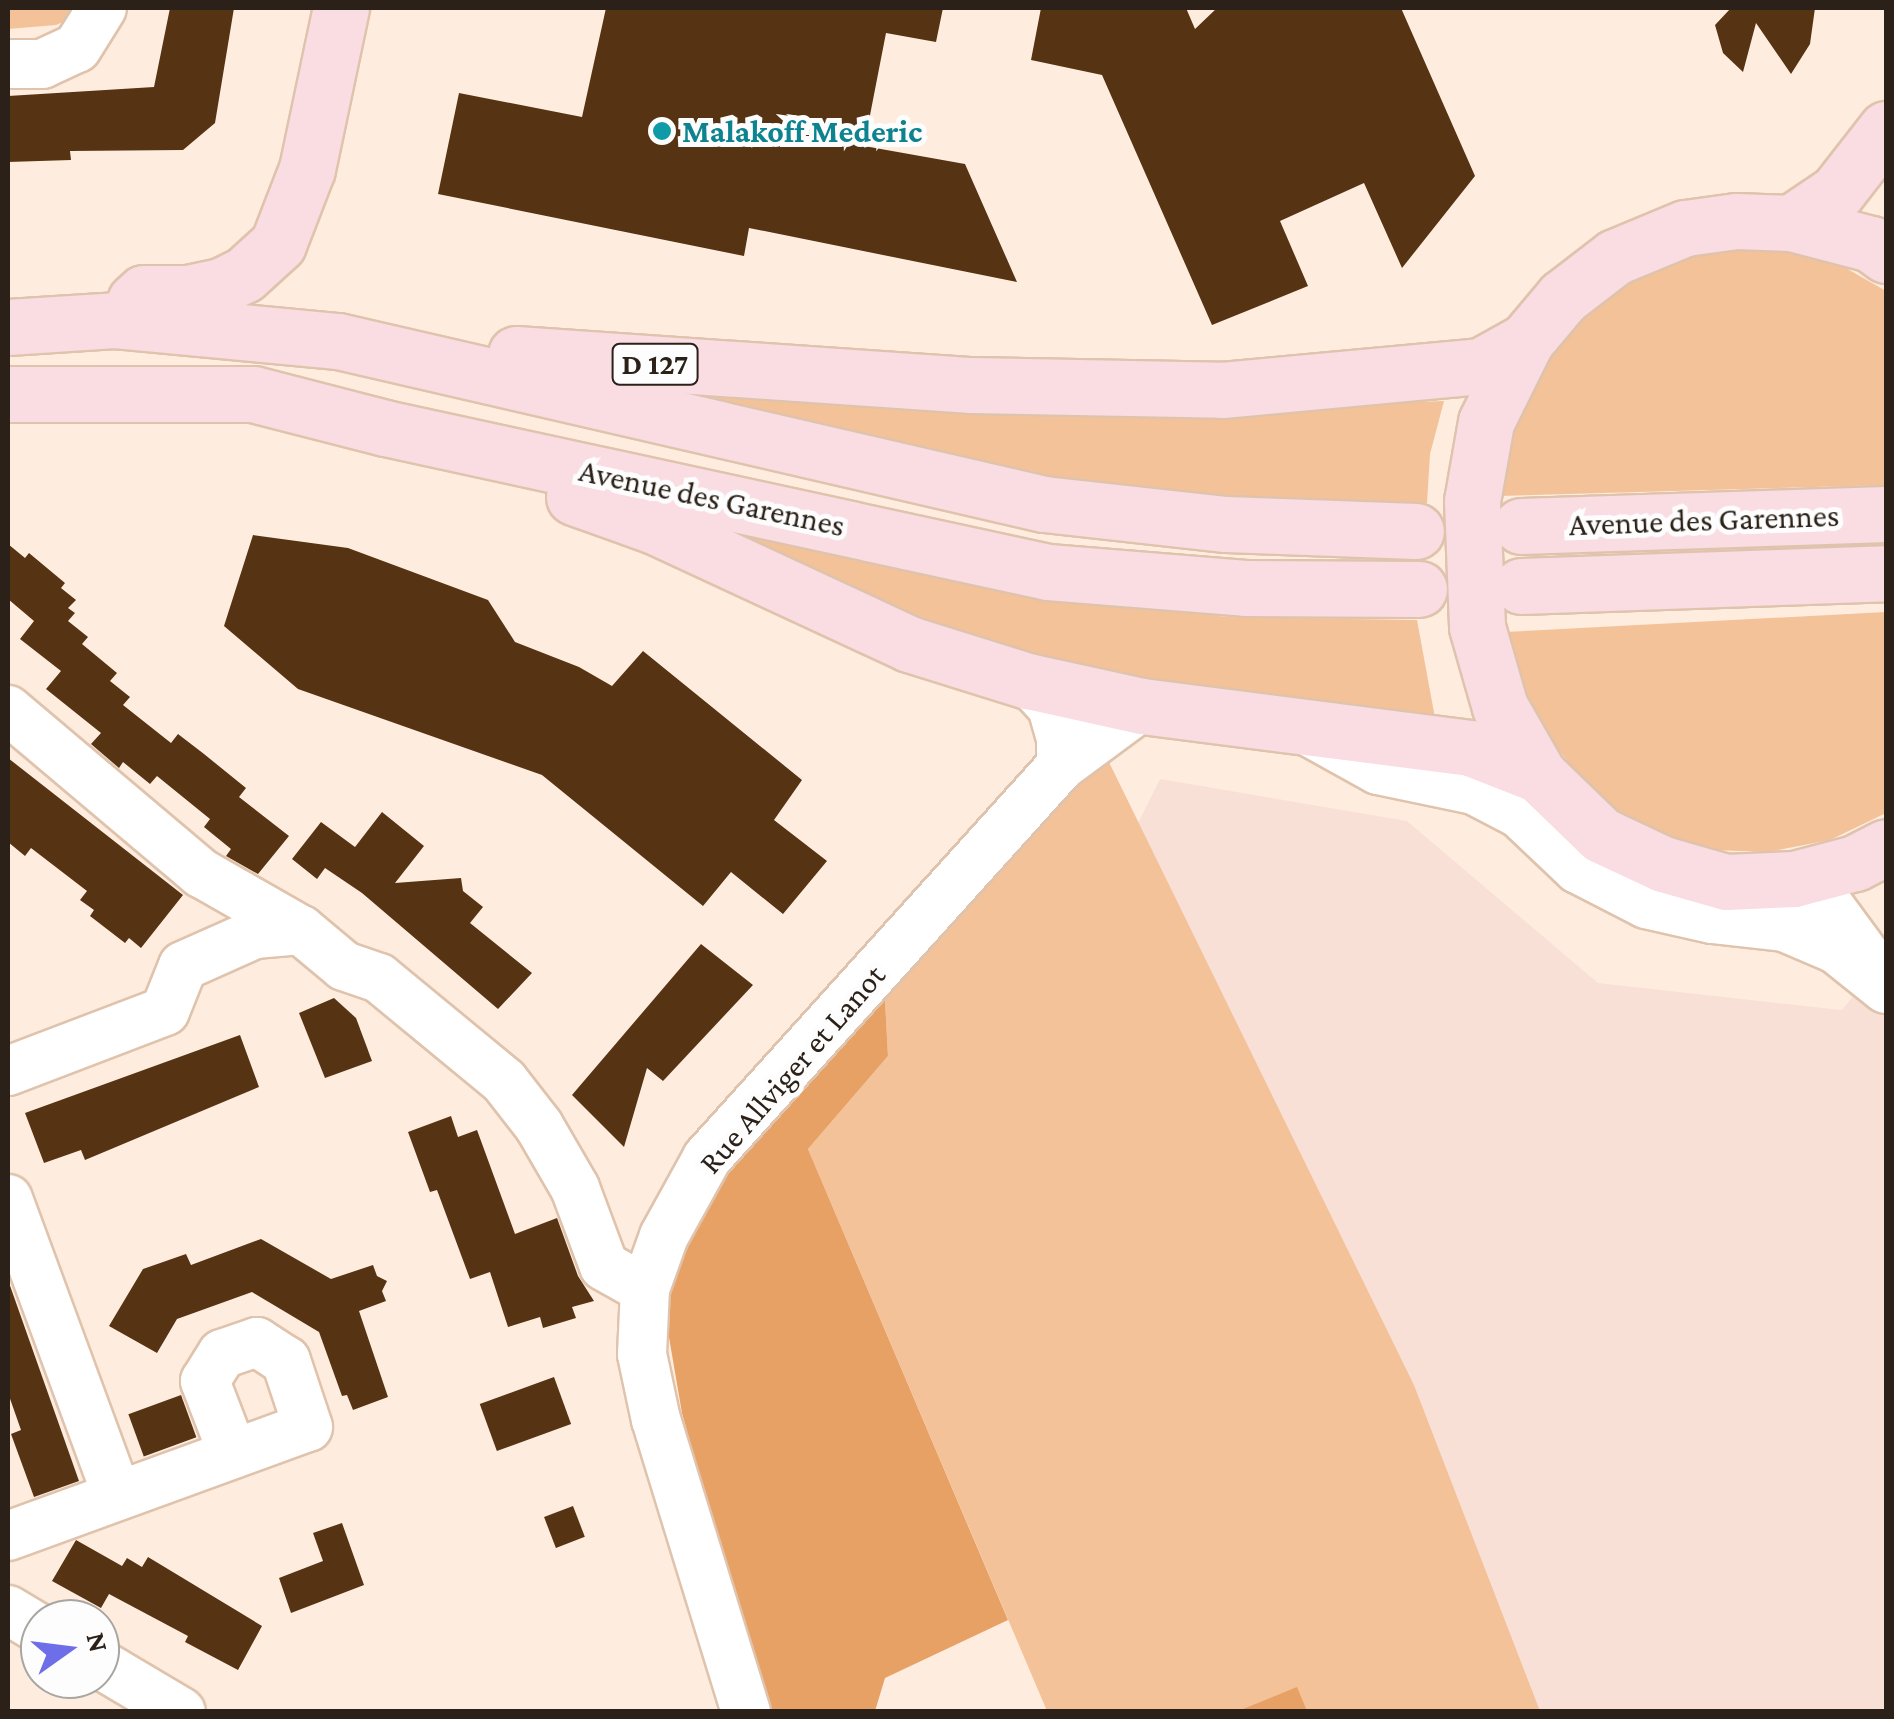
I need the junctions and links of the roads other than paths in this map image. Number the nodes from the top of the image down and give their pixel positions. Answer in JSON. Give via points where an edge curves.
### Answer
{"nodes":[{"id":1,"x":102,"y":8,"type":"edge"},
{"id":2,"x":341,"y":8,"type":"edge"},
{"id":3,"x":8,"y":64,"type":"edge"},
{"id":4,"x":1886,"y":129,"type":"edge"},
{"id":5,"x":1791,"y":223,"type":"junction"},
{"id":6,"x":1886,"y":255,"type":"edge"},
{"id":7,"x":115,"y":320,"type":"junction"},
{"id":8,"x":8,"y":327,"type":"edge"},
{"id":9,"x":338,"y":341,"type":"junction"},
{"id":10,"x":1526,"y":341,"type":"junction"},
{"id":11,"x":8,"y":394,"type":"edge"},
{"id":12,"x":384,"y":428,"type":"junction"},
{"id":13,"x":1886,"y":514,"type":"edge"},
{"id":14,"x":1520,"y":526,"type":"dead end"},
{"id":15,"x":1416,"y":532,"type":"dead end"},
{"id":16,"x":1886,"y":574,"type":"edge"},
{"id":17,"x":1521,"y":586,"type":"dead end"},
{"id":18,"x":1419,"y":589,"type":"dead end"},
{"id":19,"x":1028,"y":681,"type":"junction"},
{"id":20,"x":1142,"y":706,"type":"junction"},
{"id":21,"x":8,"y":710,"type":"edge"},
{"id":22,"x":1303,"y":729,"type":"junction"},
{"id":23,"x":1062,"y":766,"type":"junction"},
{"id":24,"x":1539,"y":775,"type":"junction"},
{"id":25,"x":1886,"y":847,"type":"edge"},
{"id":26,"x":1794,"y":879,"type":"junction"},
{"id":27,"x":301,"y":930,"type":"junction"},
{"id":28,"x":1886,"y":986,"type":"edge"},
{"id":29,"x":8,"y":1071,"type":"edge"},
{"id":30,"x":8,"y":1199,"type":"edge"},
{"id":31,"x":645,"y":1290,"type":"junction"},
{"id":32,"x":233,"y":1454,"type":"dead end"},
{"id":33,"x":117,"y":1496,"type":"junction"},
{"id":34,"x":8,"y":1536,"type":"edge"},
{"id":35,"x":120,"y":1676,"type":"edge"},
{"id":36,"x":181,"y":1712,"type":"edge"},
{"id":37,"x":746,"y":1712,"type":"edge"}],
"edges":[{"from":1,"to":3,"type":"street","via":[[78,48],[42,64]]},
{"from":2,"to":7,"type":"main road","via":[[306,169],[278,244],[221,286],[144,294]]},
{"from":4,"to":5,"type":"main road","via":[[1837,192]]},
{"from":5,"to":6,"type":"main road","via":[[1871,244]]},
{"from":5,"to":10,"type":"main road","via":[[1685,228],[1615,257],[1563,297]]},
{"from":7,"to":8,"type":"main road","name":"Avenue des Garennes","number":"D 127"},
{"from":7,"to":9,"type":"main road","name":"Avenue des Garennes","number":"D 127"},
{"from":9,"to":10,"type":"main road","number":"D 127","via":[[972,384],[1222,390],[1481,366]]},
{"from":9,"to":15,"type":"main road","name":"Avenue des Garennes","via":[[1044,504],[1226,524]]},
{"from":10,"to":24,"type":"main road","via":[[1486,422],[1472,500],[1478,626],[1500,707]]},
{"from":11,"to":12,"type":"main road","name":"Avenue des Garennes","via":[[253,394]]},
{"from":12,"to":18,"type":"main road","name":"Avenue des Garennes","via":[[1048,572],[1245,588]]},
{"from":12,"to":19,"type":"main road","via":[[452,458],[655,526],[909,644]]},
{"from":13,"to":14,"type":"main road","name":"Avenue des Garennes"},
{"from":16,"to":17,"type":"main road","name":"Avenue des Garennes"},
{"from":19,"to":20,"type":"main road"},
{"from":19,"to":23,"type":"street","via":[[1052,707]]},
{"from":20,"to":22,"type":"main road"},
{"from":20,"to":23,"type":"street","name":"Rue Allviger et Lanot"},
{"from":21,"to":27,"type":"street","via":[[201,873]]},
{"from":22,"to":24,"type":"main road","via":[[1470,748]]},
{"from":22,"to":28,"type":"street","via":[[1378,770],[1474,790],[1520,814],[1578,869],[1646,904],[1784,927],[1836,950]]},
{"from":23,"to":31,"type":"street","name":"Rue Allviger et Lanot","via":[[708,1158],[664,1236]]},
{"from":24,"to":26,"type":"main road","via":[[1602,835],[1663,864],[1726,882]]},
{"from":25,"to":26,"type":"main road"},
{"from":26,"to":28,"type":"street","via":[[1830,906]]},
{"from":27,"to":29,"type":"street","via":[[256,934],[183,966],[165,1011]]},
{"from":27,"to":31,"type":"street","via":[[344,966],[379,978],[504,1081],[575,1188],[604,1266]]},
{"from":30,"to":33,"type":"street"},
{"from":31,"to":37,"type":"street","name":"Rue Allviger et Lanot","via":[[642,1354],[656,1420]]},
{"from":32,"to":33,"type":"street"},
{"from":33,"to":34,"type":"street"},
{"from":35,"to":36,"type":"street"}]}
